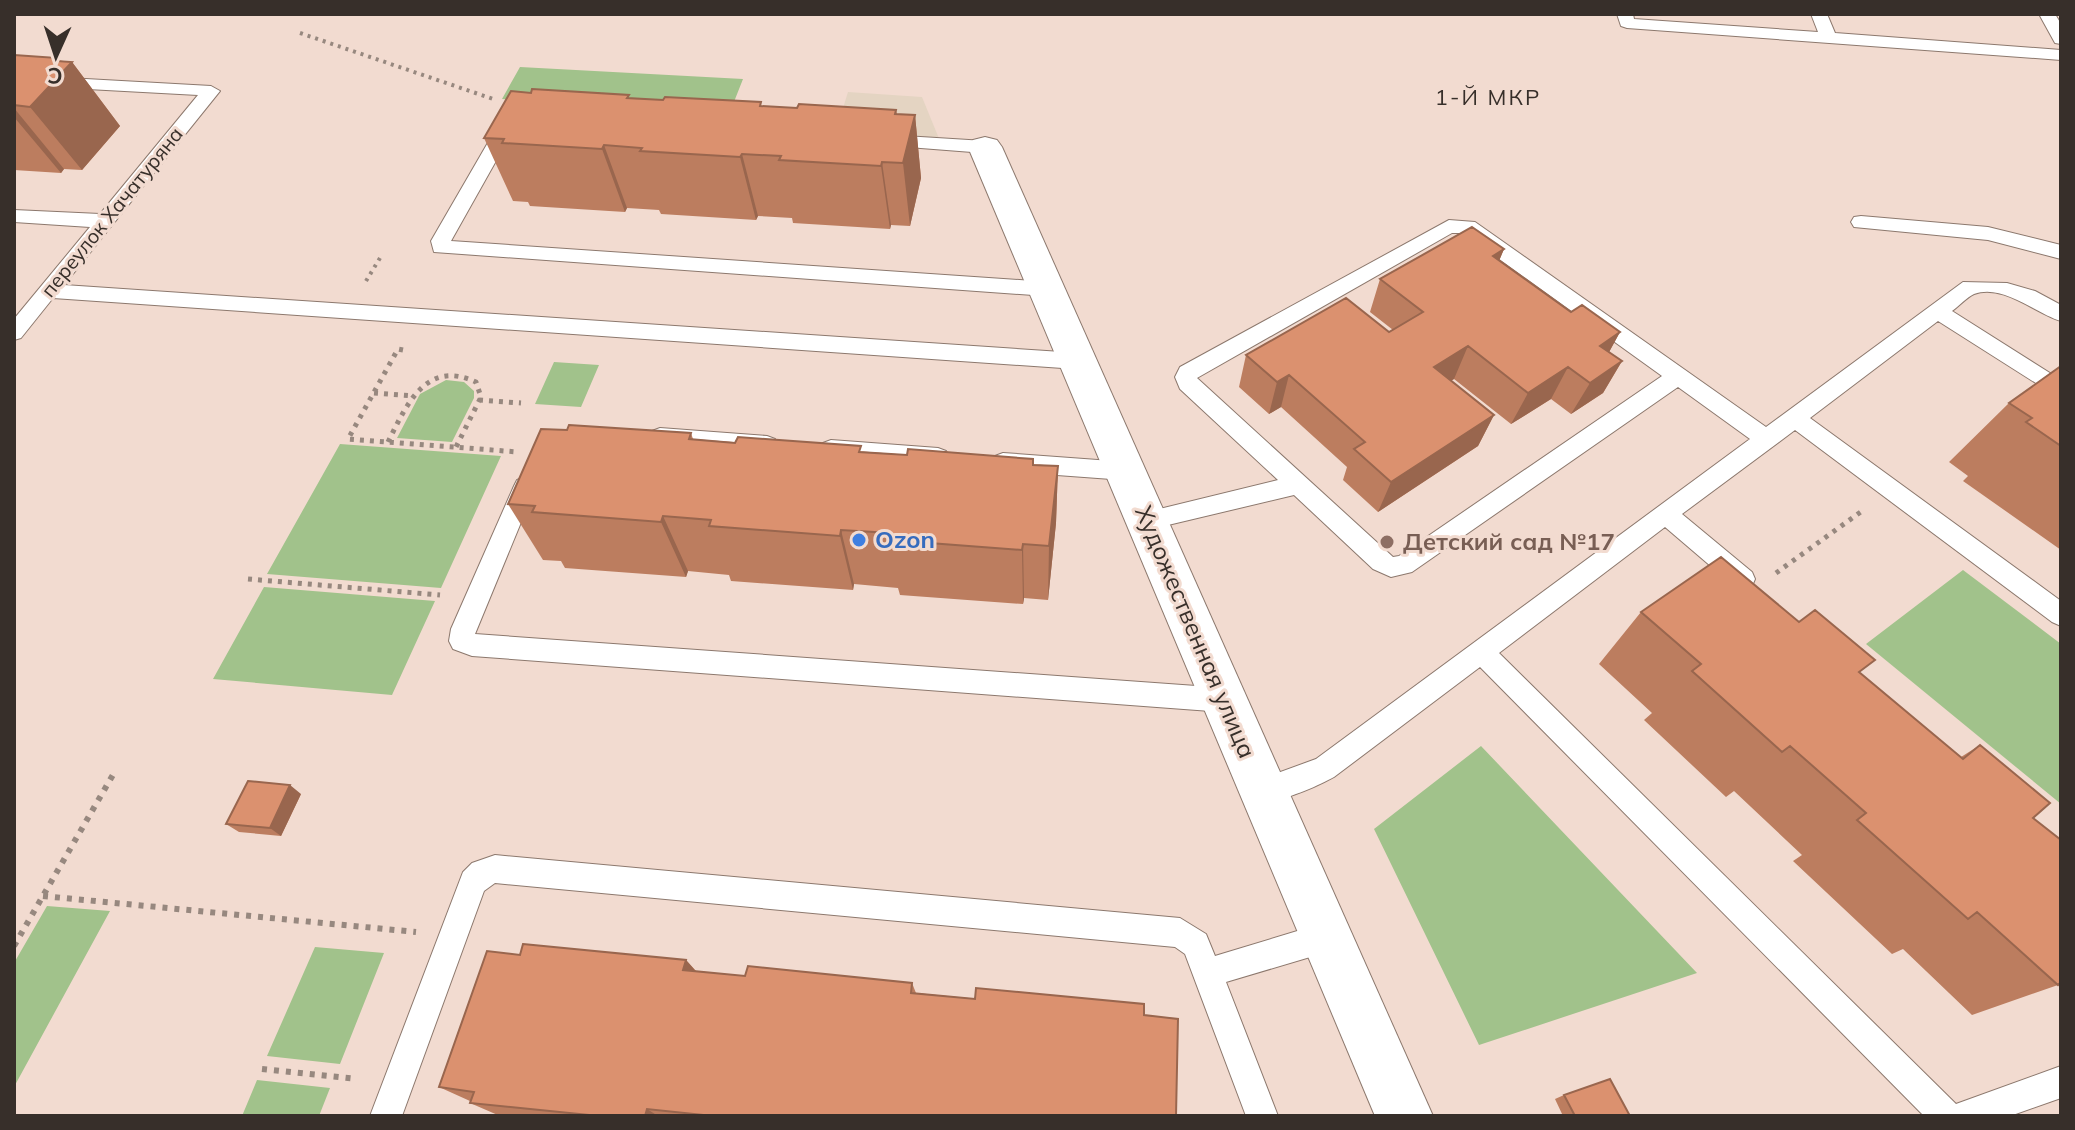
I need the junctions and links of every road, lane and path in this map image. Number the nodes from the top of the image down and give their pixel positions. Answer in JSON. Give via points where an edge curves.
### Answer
{"nodes":[{"id":1,"x":1625,"y":14,"type":"edge"},
{"id":2,"x":1819,"y":14,"type":"edge"},
{"id":3,"x":2047,"y":14,"type":"edge"},
{"id":4,"x":300,"y":33,"type":"dead end"},
{"id":5,"x":1829,"y":39,"type":"junction"},
{"id":6,"x":2061,"y":39,"type":"edge"},
{"id":7,"x":2061,"y":55,"type":"edge"},
{"id":8,"x":14,"y":80,"type":"edge"},
{"id":9,"x":497,"y":100,"type":"dead end"},
{"id":10,"x":524,"y":120,"type":"edge"},
{"id":11,"x":874,"y":141,"type":"edge"},
{"id":12,"x":985,"y":147,"type":"joint"},
{"id":13,"x":14,"y":216,"type":"edge"},
{"id":14,"x":105,"y":221,"type":"junction"},
{"id":15,"x":1861,"y":222,"type":"dead end"},
{"id":16,"x":2061,"y":252,"type":"edge"},
{"id":17,"x":380,"y":258,"type":"dead end"},
{"id":18,"x":1047,"y":289,"type":"junction"},
{"id":19,"x":48,"y":291,"type":"junction"},
{"id":20,"x":360,"y":291,"type":"dead end"},
{"id":21,"x":1938,"y":311,"type":"junction"},
{"id":22,"x":2061,"y":314,"type":"edge"},
{"id":23,"x":14,"y":333,"type":"edge"},
{"id":24,"x":414,"y":350,"type":"dead end"},
{"id":25,"x":1077,"y":361,"type":"junction"},
{"id":26,"x":1678,"y":376,"type":"junction"},
{"id":27,"x":2061,"y":391,"type":"edge"},
{"id":28,"x":374,"y":393,"type":"junction"},
{"id":29,"x":413,"y":396,"type":"junction"},
{"id":30,"x":479,"y":400,"type":"junction"},
{"id":31,"x":521,"y":403,"type":"dead end"},
{"id":32,"x":1795,"y":418,"type":"junction"},
{"id":33,"x":641,"y":436,"type":"edge"},
{"id":34,"x":1766,"y":439,"type":"junction"},
{"id":35,"x":388,"y":442,"type":"junction"},
{"id":36,"x":456,"y":447,"type":"junction"},
{"id":37,"x":539,"y":453,"type":"joint"},
{"id":38,"x":1125,"y":471,"type":"junction"},
{"id":39,"x":1297,"y":485,"type":"junction"},
{"id":40,"x":1892,"y":490,"type":"junction"},
{"id":41,"x":1666,"y":514,"type":"junction"},
{"id":42,"x":1147,"y":521,"type":"junction"},
{"id":43,"x":248,"y":579,"type":"dead end"},
{"id":44,"x":1761,"y":593,"type":"joint"},
{"id":45,"x":477,"y":598,"type":"junction"},
{"id":46,"x":2061,"y":615,"type":"edge"},
{"id":47,"x":1481,"y":652,"type":"junction"},
{"id":48,"x":1224,"y":700,"type":"junction"},
{"id":49,"x":114,"y":773,"type":"dead end"},
{"id":50,"x":1263,"y":791,"type":"junction"},
{"id":51,"x":43,"y":896,"type":"junction"},
{"id":52,"x":414,"y":932,"type":"dead end"},
{"id":53,"x":1327,"y":937,"type":"junction"},
{"id":54,"x":14,"y":946,"type":"edge"},
{"id":55,"x":1208,"y":973,"type":"junction"},
{"id":56,"x":262,"y":1069,"type":"dead end"},
{"id":57,"x":2061,"y":1082,"type":"edge"},
{"id":58,"x":398,"y":1084,"type":"junction"},
{"id":59,"x":386,"y":1116,"type":"edge"},
{"id":60,"x":1262,"y":1116,"type":"edge"},
{"id":61,"x":1404,"y":1116,"type":"edge"},
{"id":62,"x":1946,"y":1116,"type":"edge"},
{"id":63,"x":1966,"y":1116,"type":"edge"}],
"edges":[{"from":1,"to":5,"type":"lane","via":[[1627,23]]},
{"from":2,"to":5,"type":"lane"},
{"from":3,"to":6,"type":"lane"},
{"from":4,"to":9,"type":"path"},
{"from":5,"to":7,"type":"lane"},
{"from":8,"to":14,"type":"lane","name":"переулок Хачатуряна","via":[[211,91]]},
{"from":10,"to":18,"type":"lane","via":[[506,127],[441,247]]},
{"from":11,"to":12,"type":"lane"},
{"from":12,"to":18,"type":"street","name":"Художественная улица"},
{"from":13,"to":14,"type":"lane"},
{"from":14,"to":19,"type":"lane","name":"переулок Хачатуряна"},
{"from":15,"to":16,"type":"lane","via":[[1989,234]]},
{"from":17,"to":20,"type":"path"},
{"from":18,"to":25,"type":"street","name":"Художественная улица"},
{"from":19,"to":23,"type":"lane","name":"переулок Хачатуряна"},
{"from":19,"to":25,"type":"lane"},
{"from":21,"to":22,"type":"lane","via":[[1970,287],[1999,287],[2028,294]]},
{"from":21,"to":27,"type":"lane"},
{"from":21,"to":32,"type":"lane"},
{"from":24,"to":28,"type":"path","via":[[398,349]]},
{"from":25,"to":38,"type":"street","name":"Художественная улица"},
{"from":26,"to":34,"type":"lane"},
{"from":26,"to":39,"type":"lane","via":[[1404,565],[1381,562]]},
{"from":26,"to":39,"type":"lane","via":[[1468,227],[1449,226],[1188,373],[1188,383]]},
{"from":28,"to":29,"type":"path"},
{"from":28,"to":35,"type":"path","via":[[348,439]]},
{"from":29,"to":30,"type":"path","via":[[434,379],[458,375],[476,382]]},
{"from":29,"to":35,"type":"path"},
{"from":30,"to":31,"type":"path"},
{"from":30,"to":36,"type":"path"},
{"from":32,"to":34,"type":"lane"},
{"from":32,"to":40,"type":"lane"},
{"from":33,"to":38,"type":"lane"},
{"from":34,"to":41,"type":"lane"},
{"from":35,"to":36,"type":"path"},
{"from":36,"to":37,"type":"path"},
{"from":37,"to":45,"type":"lane"},
{"from":38,"to":42,"type":"street","name":"Художественная улица"},
{"from":39,"to":42,"type":"lane"},
{"from":40,"to":44,"type":"path"},
{"from":40,"to":46,"type":"lane"},
{"from":41,"to":44,"type":"lane"},
{"from":41,"to":47,"type":"lane"},
{"from":42,"to":48,"type":"street","name":"Художественная улица"},
{"from":43,"to":45,"type":"path"},
{"from":45,"to":48,"type":"lane","via":[[463,629],[462,641],[472,645]]},
{"from":47,"to":50,"type":"lane","via":[[1325,768]]},
{"from":47,"to":62,"type":"lane"},
{"from":48,"to":50,"type":"street","name":"Художественная улица"},
{"from":49,"to":51,"type":"path"},
{"from":50,"to":53,"type":"street","name":"Художественная улица"},
{"from":51,"to":52,"type":"path"},
{"from":51,"to":54,"type":"path"},
{"from":53,"to":55,"type":"lane"},
{"from":53,"to":61,"type":"street","name":"Художественная улица"},
{"from":55,"to":58,"type":"lane","via":[[1196,944],[1180,933],[495,869],[473,882]]},
{"from":55,"to":60,"type":"lane"},
{"from":56,"to":58,"type":"path"},
{"from":57,"to":63,"type":"lane"},
{"from":58,"to":59,"type":"lane"}]}
